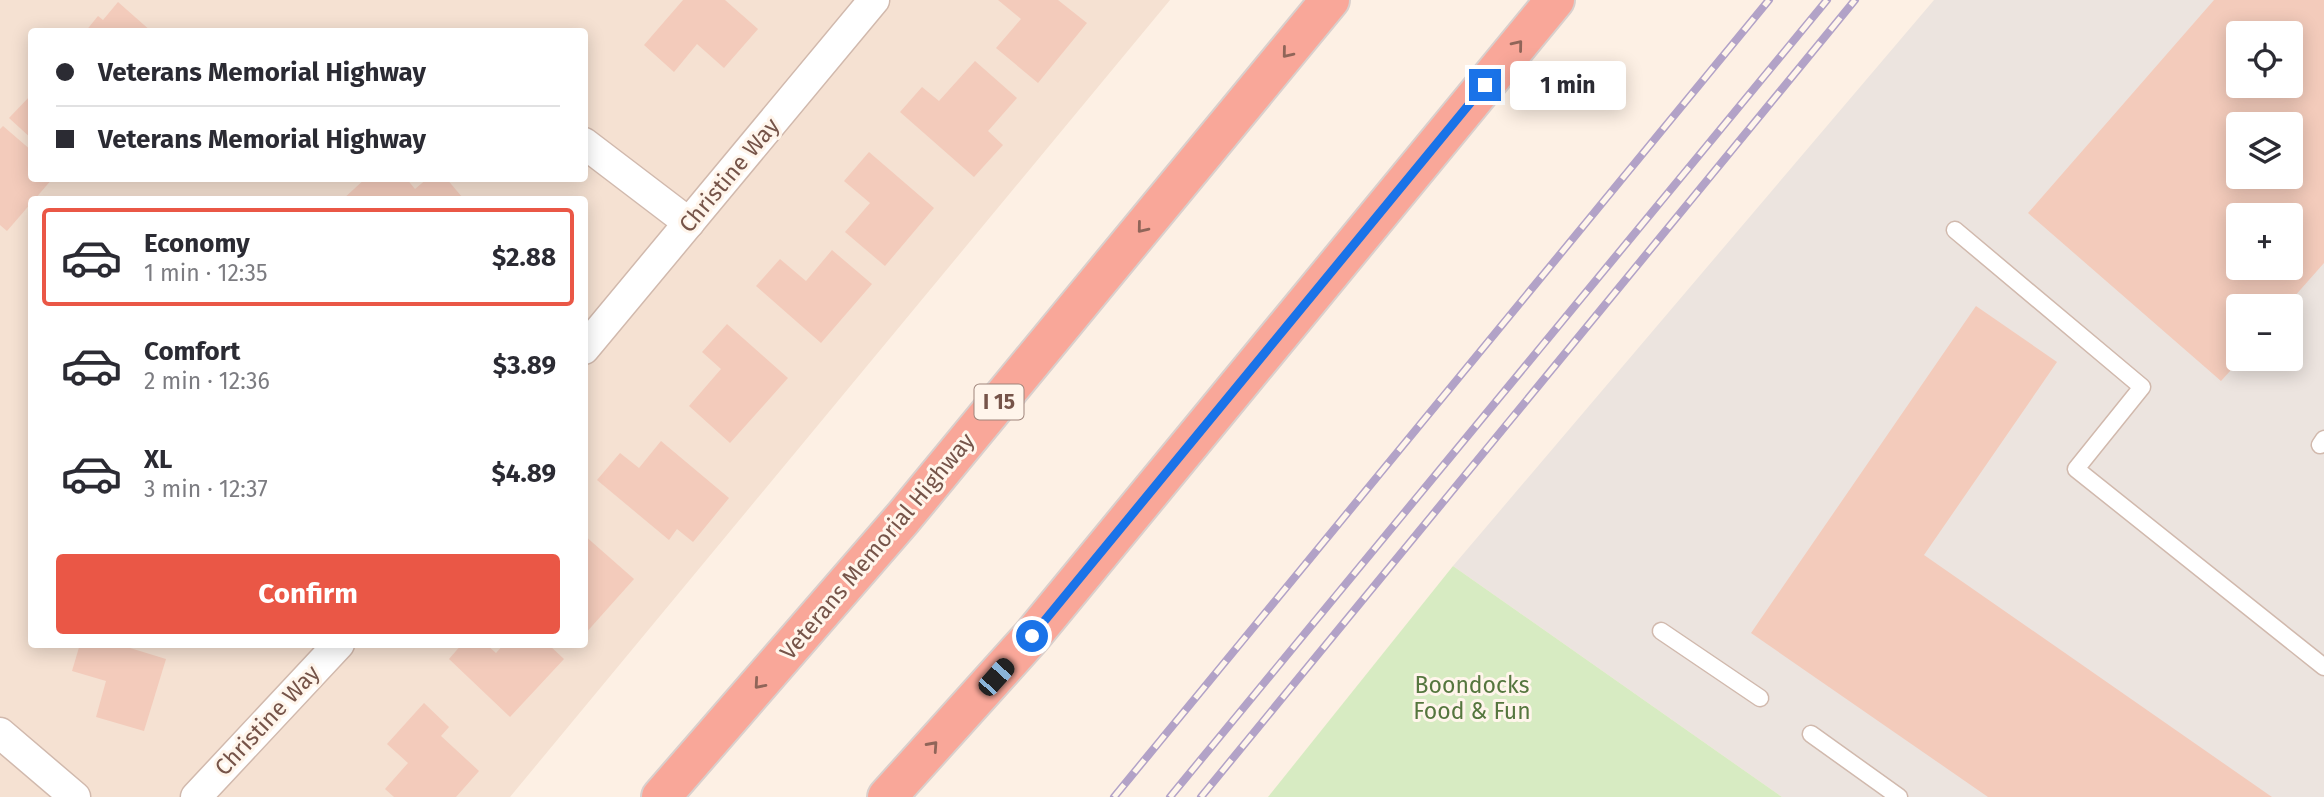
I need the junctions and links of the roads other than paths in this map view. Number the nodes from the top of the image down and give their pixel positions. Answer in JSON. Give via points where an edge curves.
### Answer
{"nodes":[{"id":1,"x":874,"y":0,"type":"edge"},
{"id":2,"x":1330,"y":0,"type":"edge"},
{"id":3,"x":1555,"y":0,"type":"edge"},
{"id":4,"x":588,"y":146,"type":"edge"},
{"id":5,"x":689,"y":223,"type":"junction"},
{"id":6,"x":1955,"y":230,"type":"dead end"},
{"id":7,"x":588,"y":344,"type":"edge"},
{"id":8,"x":1661,"y":631,"type":"dead end"},
{"id":9,"x":335,"y":648,"type":"edge"},
{"id":10,"x":2324,"y":667,"type":"edge"},
{"id":11,"x":1760,"y":698,"type":"dead end"},
{"id":12,"x":0,"y":733,"type":"edge"},
{"id":13,"x":1811,"y":734,"type":"dead end"},
{"id":14,"x":75,"y":797,"type":"edge"},
{"id":15,"x":196,"y":797,"type":"edge"},
{"id":16,"x":661,"y":797,"type":"edge"},
{"id":17,"x":887,"y":797,"type":"edge"},
{"id":18,"x":1899,"y":797,"type":"edge"}],
"edges":[{"from":1,"to":5,"type":"street","name":"Christine Way"},
{"from":2,"to":16,"type":"highway","name":"Veterans Memorial Highway","number":"I 15","one_way":true,"via":[[903,518]]},
{"from":17,"to":3,"type":"highway","one_way":true,"via":[[1032,636]]},
{"from":4,"to":5,"type":"street"},
{"from":5,"to":7,"type":"street","name":"Christine Way"},
{"from":6,"to":10,"type":"lane","via":[[2142,387],[2076,469]]},
{"from":8,"to":11,"type":"lane"},
{"from":9,"to":15,"type":"street","name":"Christine Way"},
{"from":12,"to":14,"type":"street"},
{"from":13,"to":18,"type":"lane"}]}
